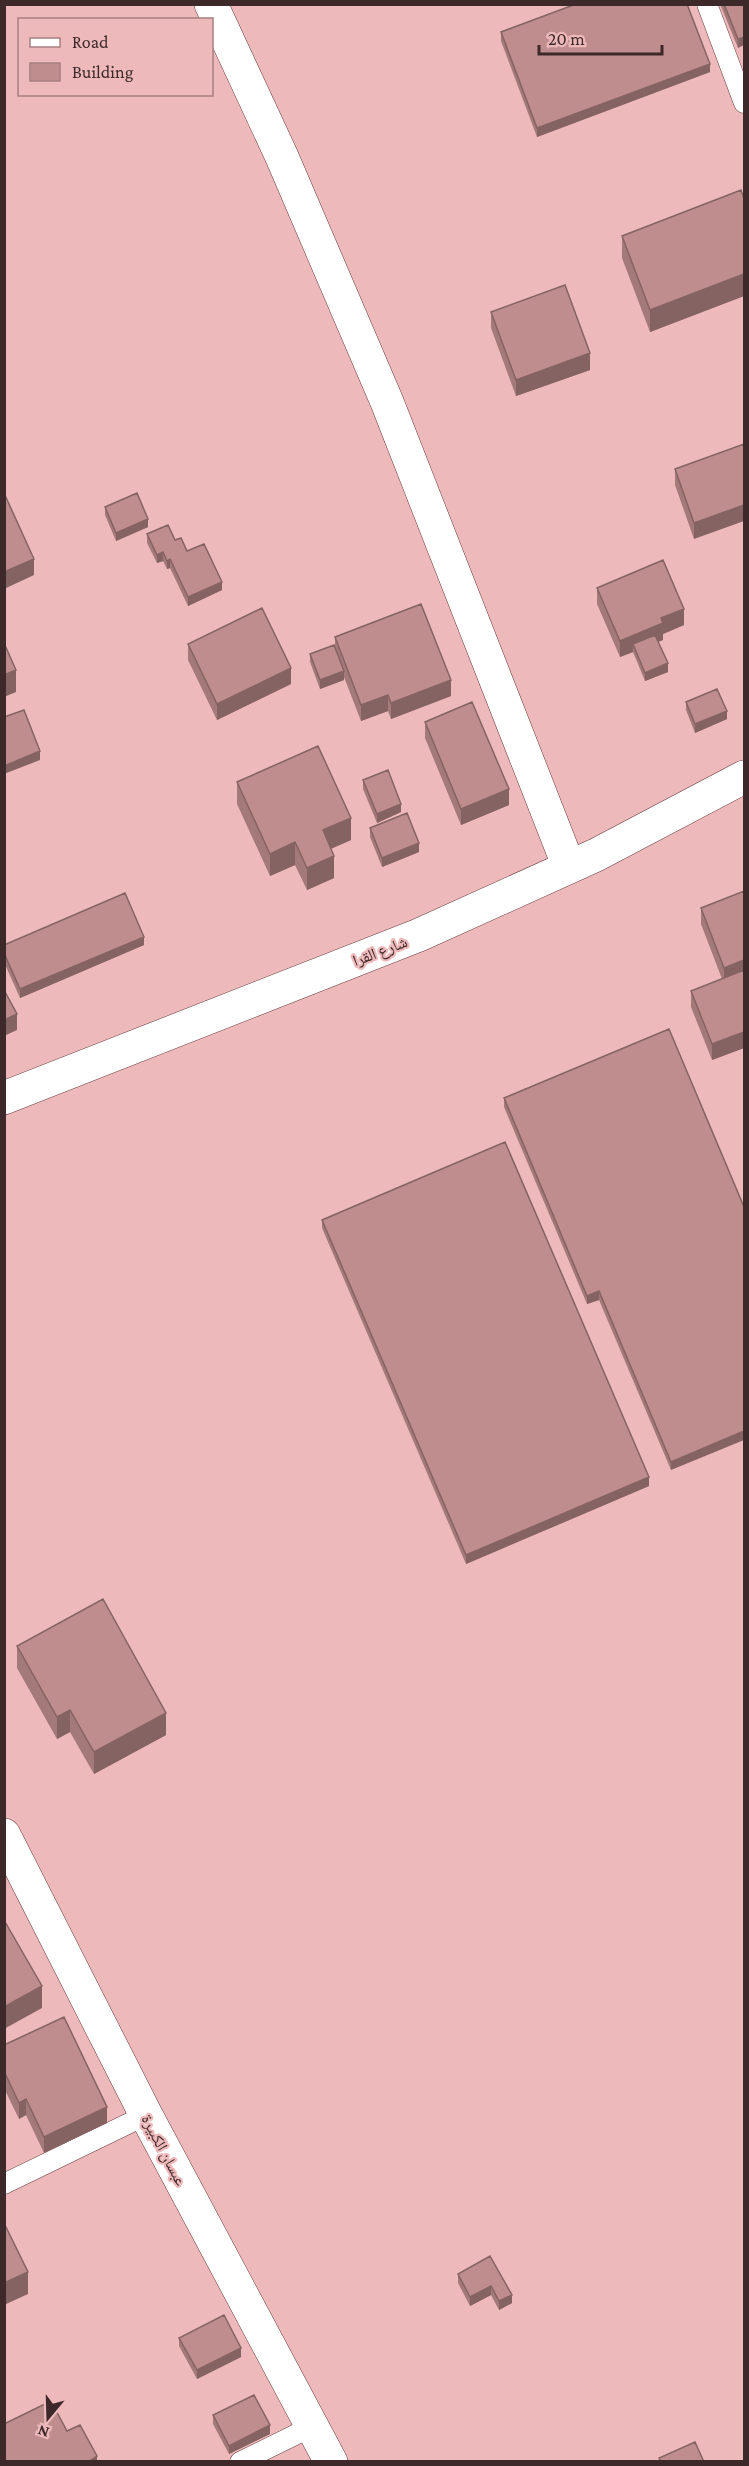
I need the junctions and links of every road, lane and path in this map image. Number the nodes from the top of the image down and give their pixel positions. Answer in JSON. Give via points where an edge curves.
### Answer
{"nodes":[{"id":1,"x":211,"y":4,"type":"edge"},
{"id":2,"x":707,"y":4,"type":"edge"},
{"id":3,"x":744,"y":103,"type":"edge"},
{"id":4,"x":744,"y":777,"type":"edge"},
{"id":5,"x":569,"y":867,"type":"junction"},
{"id":6,"x":4,"y":1098,"type":"edge"},
{"id":7,"x":4,"y":1834,"type":"edge"},
{"id":8,"x":146,"y":2115,"type":"junction"},
{"id":9,"x":4,"y":2184,"type":"edge"},
{"id":10,"x":311,"y":2427,"type":"junction"},
{"id":11,"x":240,"y":2462,"type":"edge"},
{"id":12,"x":331,"y":2462,"type":"edge"}],
"edges":[{"from":1,"to":5,"type":"street","via":[[282,157],[387,402]]},
{"from":2,"to":3,"type":"lane"},
{"from":4,"to":5,"type":"street","name":"شارع القرا"},
{"from":5,"to":6,"type":"street","name":"شارع القرا","via":[[419,935]]},
{"from":7,"to":8,"type":"street","name":"عبسان الكبيرة"},
{"from":8,"to":9,"type":"lane"},
{"from":8,"to":10,"type":"street","name":"عبسان الكبيرة"},
{"from":10,"to":11,"type":"lane"},
{"from":10,"to":12,"type":"street","name":"عبسان الكبيرة"}]}
